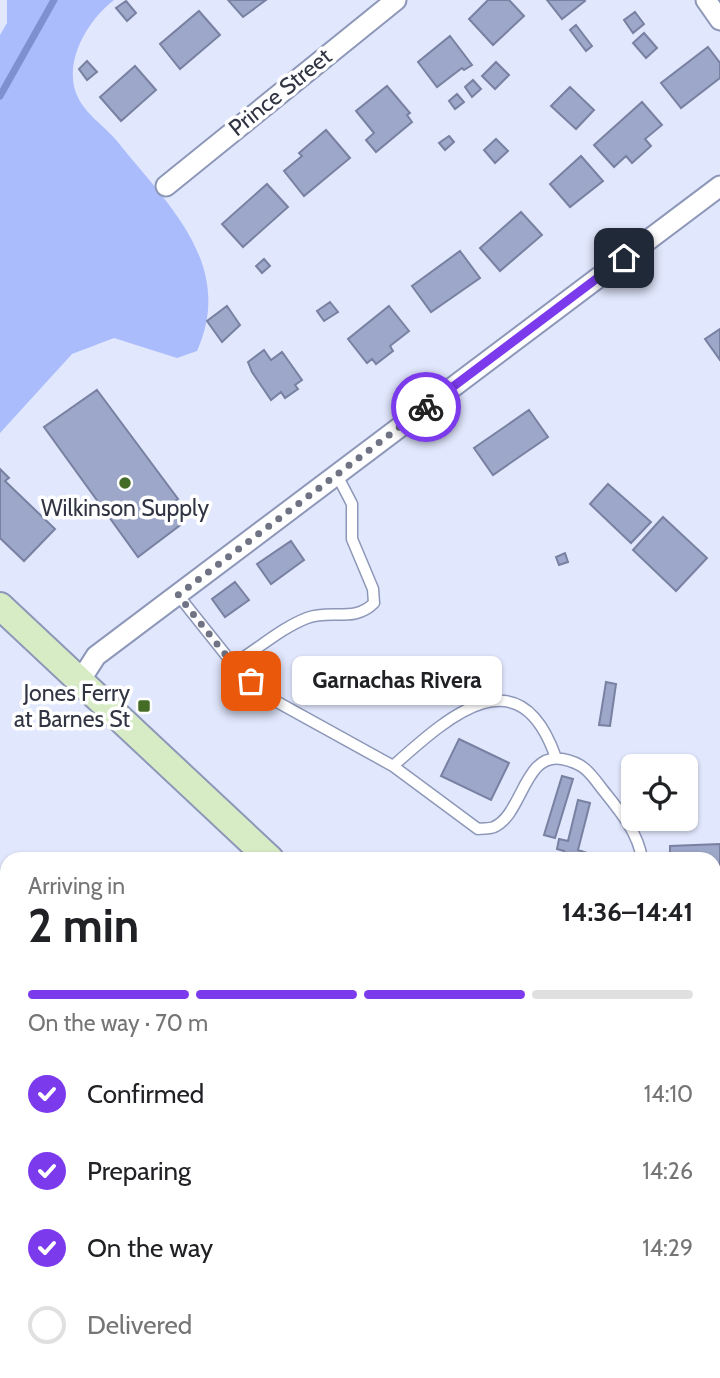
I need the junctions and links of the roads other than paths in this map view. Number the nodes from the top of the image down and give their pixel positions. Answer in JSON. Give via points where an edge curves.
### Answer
{"nodes":[{"id":1,"x":396,"y":0,"type":"edge"},
{"id":2,"x":706,"y":0,"type":"edge"},
{"id":3,"x":720,"y":20,"type":"edge"},
{"id":4,"x":166,"y":186,"type":"dead end"},
{"id":5,"x":720,"y":186,"type":"edge"},
{"id":6,"x":337,"y":475,"type":"junction"},
{"id":7,"x":178,"y":595,"type":"junction"},
{"id":8,"x":0,"y":606,"type":"edge"},
{"id":9,"x":233,"y":664,"type":"junction"},
{"id":10,"x":80,"y":681,"type":"junction"},
{"id":11,"x":556,"y":758,"type":"junction"},
{"id":12,"x":393,"y":766,"type":"junction"},
{"id":13,"x":263,"y":852,"type":"edge"},
{"id":14,"x":641,"y":852,"type":"edge"}],
"edges":[{"from":1,"to":4,"type":"street","name":"Prince Street"},
{"from":2,"to":3,"type":"street"},
{"from":5,"to":6,"type":"street"},
{"from":6,"to":7,"type":"street"},
{"from":6,"to":9,"type":"lane","via":[[352,504],[352,539],[373,589],[374,603],[364,613],[305,619]]},
{"from":7,"to":9,"type":"lane"},
{"from":7,"to":10,"type":"street","via":[[96,656]]},
{"from":8,"to":10,"type":"main road"},
{"from":9,"to":12,"type":"lane","via":[[270,698]]},
{"from":10,"to":13,"type":"main road"},
{"from":11,"to":12,"type":"lane","via":[[536,717],[520,705],[495,700],[444,720]]},
{"from":11,"to":12,"type":"lane","via":[[538,765],[507,817],[494,827],[478,829]]},
{"from":11,"to":14,"type":"lane","via":[[577,762],[591,771],[621,811]]}]}
